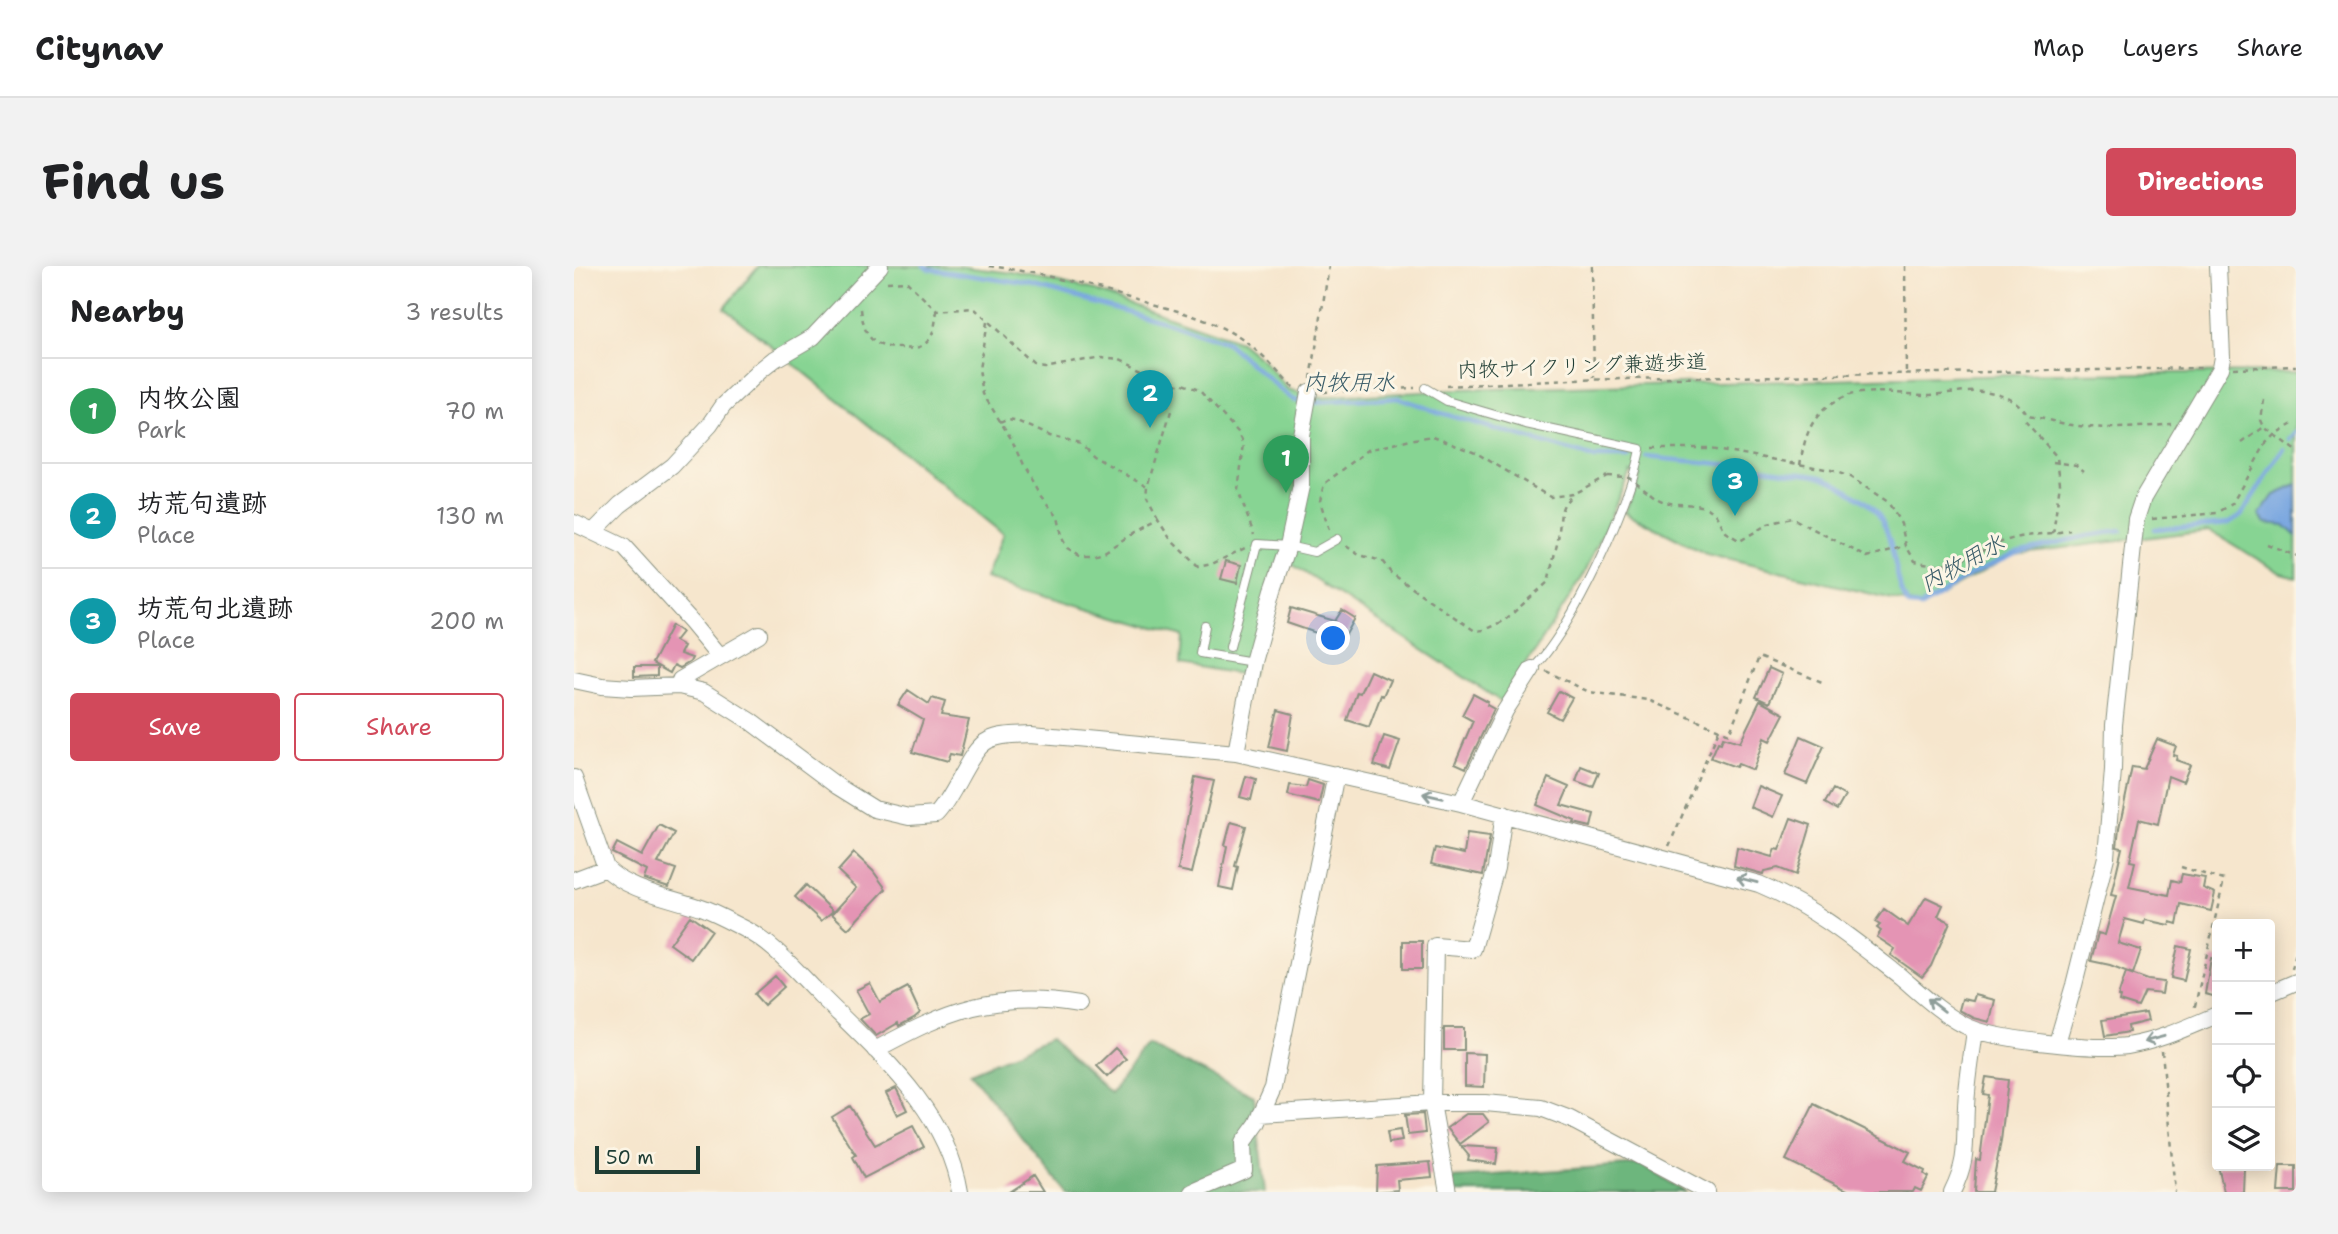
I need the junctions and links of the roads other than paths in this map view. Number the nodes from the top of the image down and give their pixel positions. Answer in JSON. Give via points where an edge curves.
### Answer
{"nodes":[{"id":1,"x":2218,"y":266,"type":"edge"},
{"id":2,"x":883,"y":274,"type":"edge"},
{"id":3,"x":1425,"y":388,"type":"road end"},
{"id":4,"x":1308,"y":400,"type":"road end"},
{"id":5,"x":574,"y":523,"type":"edge"},
{"id":6,"x":593,"y":531,"type":"junction"},
{"id":7,"x":1337,"y":539,"type":"road end"},
{"id":8,"x":1289,"y":546,"type":"junction"},
{"id":9,"x":1205,"y":626,"type":"dead end"},
{"id":10,"x":759,"y":634,"type":"dead end"},
{"id":11,"x":1230,"y":647,"type":"dead end"},
{"id":12,"x":720,"y":656,"type":"junction"},
{"id":13,"x":1253,"y":662,"type":"junction"},
{"id":14,"x":1535,"y":666,"type":"joint"},
{"id":15,"x":574,"y":680,"type":"edge"},
{"id":16,"x":679,"y":686,"type":"junction"},
{"id":17,"x":1236,"y":753,"type":"junction"},
{"id":18,"x":1336,"y":774,"type":"junction"},
{"id":19,"x":574,"y":778,"type":"edge"},
{"id":20,"x":1461,"y":803,"type":"junction"},
{"id":21,"x":1504,"y":814,"type":"junction"},
{"id":22,"x":606,"y":868,"type":"junction"},
{"id":23,"x":574,"y":880,"type":"edge"},
{"id":24,"x":2296,"y":982,"type":"edge"},
{"id":25,"x":2275,"y":991,"type":"edge"},
{"id":26,"x":1079,"y":1005,"type":"dead end"},
{"id":27,"x":2212,"y":1017,"type":"edge"},
{"id":28,"x":1975,"y":1030,"type":"junction"},
{"id":29,"x":2057,"y":1043,"type":"junction"},
{"id":30,"x":875,"y":1050,"type":"junction"},
{"id":31,"x":1432,"y":1103,"type":"junction"},
{"id":32,"x":1261,"y":1114,"type":"junction"},
{"id":33,"x":960,"y":1192,"type":"edge"},
{"id":34,"x":1193,"y":1192,"type":"edge"},
{"id":35,"x":1447,"y":1192,"type":"edge"},
{"id":36,"x":1707,"y":1192,"type":"edge"},
{"id":37,"x":1952,"y":1192,"type":"edge"}],
"edges":[{"from":1,"to":29,"type":"street","via":[[2220,368],[2143,498],[2136,519],[2113,725],[2106,857]]},
{"from":2,"to":6,"type":"street","via":[[813,337],[760,371],[672,466]]},
{"from":3,"to":14,"type":"lane","via":[[1447,401],[1526,424],[1640,449],[1626,496],[1589,582]]},
{"from":4,"to":8,"type":"street","via":[[1301,435],[1301,486]]},
{"from":5,"to":6,"type":"street"},
{"from":6,"to":12,"type":"street","via":[[624,547]]},
{"from":7,"to":8,"type":"lane","via":[[1314,552]]},
{"from":8,"to":11,"type":"lane","via":[[1257,544]]},
{"from":8,"to":13,"type":"street"},
{"from":9,"to":13,"type":"lane","via":[[1200,653]]},
{"from":10,"to":12,"type":"street"},
{"from":12,"to":16,"type":"street","via":[[680,680]]},
{"from":13,"to":17,"type":"street"},
{"from":14,"to":20,"type":"street","via":[[1505,711]]},
{"from":15,"to":16,"type":"street","via":[[631,688]]},
{"from":16,"to":17,"type":"street","via":[[704,692],[750,721],[874,809],[909,817],[936,815],[947,804],[976,749],[1001,737],[1032,734]]},
{"from":17,"to":18,"type":"street"},
{"from":20,"to":18,"type":"street","one_way":true},
{"from":18,"to":32,"type":"street","via":[[1279,1068]]},
{"from":19,"to":22,"type":"street"},
{"from":20,"to":21,"type":"street"},
{"from":28,"to":21,"type":"street","one_way":true,"via":[[1787,895]]},
{"from":21,"to":31,"type":"street","via":[[1496,868],[1473,949],[1435,946]]},
{"from":22,"to":23,"type":"street"},
{"from":22,"to":30,"type":"street","via":[[630,885],[704,909],[745,929],[775,951]]},
{"from":24,"to":25,"type":"street"},
{"from":26,"to":30,"type":"street","via":[[1013,1000],[978,1005],[949,1013]]},
{"from":27,"to":29,"type":"street","one_way":true,"via":[[2161,1038],[2126,1046]]},
{"from":28,"to":29,"type":"street"},
{"from":28,"to":37,"type":"street","via":[[1966,1149]]},
{"from":30,"to":33,"type":"street","via":[[908,1083],[928,1114],[957,1171]]},
{"from":31,"to":32,"type":"street"},
{"from":31,"to":35,"type":"street"},
{"from":31,"to":36,"type":"street","via":[[1541,1108]]},
{"from":32,"to":34,"type":"street","via":[[1243,1143],[1244,1170]]}]}
